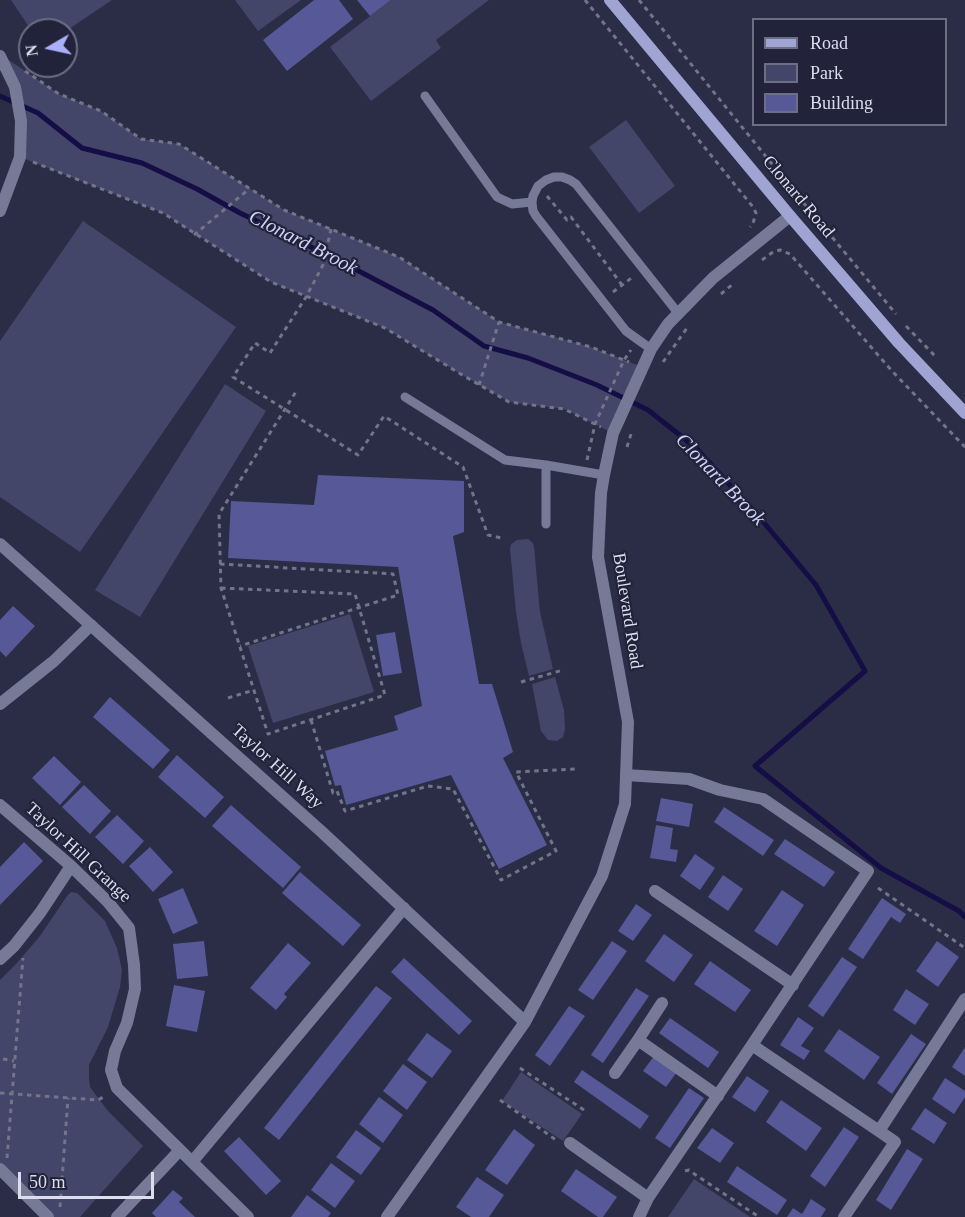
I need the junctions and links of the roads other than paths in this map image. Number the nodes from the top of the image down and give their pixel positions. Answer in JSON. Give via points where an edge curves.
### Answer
{"nodes":[{"id":1,"x":610,"y":0,"type":"edge"},
{"id":2,"x":0,"y":56,"type":"edge"},
{"id":3,"x":425,"y":96,"type":"dead end"},
{"id":4,"x":532,"y":202,"type":"junction"},
{"id":5,"x":0,"y":210,"type":"edge"},
{"id":6,"x":790,"y":216,"type":"junction"},
{"id":7,"x":678,"y":313,"type":"junction"},
{"id":8,"x":651,"y":349,"type":"junction"},
{"id":9,"x":405,"y":397,"type":"dead end"},
{"id":10,"x":965,"y":412,"type":"edge"},
{"id":11,"x":546,"y":465,"type":"junction"},
{"id":12,"x":603,"y":475,"type":"junction"},
{"id":13,"x":546,"y":524,"type":"dead end"},
{"id":14,"x":0,"y":544,"type":"edge"},
{"id":15,"x":91,"y":625,"type":"junction"},
{"id":16,"x":0,"y":704,"type":"edge"},
{"id":17,"x":626,"y":776,"type":"junction"},
{"id":18,"x":0,"y":805,"type":"edge"},
{"id":19,"x":71,"y":866,"type":"junction"},
{"id":20,"x":655,"y":891,"type":"dead end"},
{"id":21,"x":404,"y":908,"type":"junction"},
{"id":22,"x":0,"y":960,"type":"edge"},
{"id":23,"x":793,"y":985,"type":"junction"},
{"id":24,"x":965,"y":999,"type":"edge"},
{"id":25,"x":662,"y":1003,"type":"dead end"},
{"id":26,"x":525,"y":1022,"type":"junction"},
{"id":27,"x":638,"y":1040,"type":"junction"},
{"id":28,"x":752,"y":1045,"type":"junction"},
{"id":29,"x":615,"y":1073,"type":"dead end"},
{"id":30,"x":718,"y":1096,"type":"junction"},
{"id":31,"x":879,"y":1131,"type":"junction"},
{"id":32,"x":570,"y":1143,"type":"dead end"},
{"id":33,"x":180,"y":1150,"type":"junction"},
{"id":34,"x":192,"y":1162,"type":"junction"},
{"id":35,"x":3,"y":1172,"type":"edge"},
{"id":36,"x":648,"y":1198,"type":"junction"},
{"id":37,"x":48,"y":1217,"type":"edge"},
{"id":38,"x":117,"y":1217,"type":"edge"},
{"id":39,"x":248,"y":1217,"type":"edge"},
{"id":40,"x":387,"y":1217,"type":"edge"},
{"id":41,"x":639,"y":1217,"type":"edge"},
{"id":42,"x":844,"y":1217,"type":"edge"}],
"edges":[{"from":1,"to":6,"type":"main road","name":"Clonard Road"},
{"from":2,"to":5,"type":"street","via":[[15,87],[21,121],[20,157]]},
{"from":3,"to":4,"type":"lane","via":[[497,197],[512,204]]},
{"from":4,"to":7,"type":"lane","via":[[538,186],[546,180],[562,177],[576,184]]},
{"from":4,"to":8,"type":"lane","via":[[536,216],[626,331]]},
{"from":6,"to":7,"type":"street","name":"Boulevard Road","via":[[713,278]]},
{"from":6,"to":10,"type":"main road","name":"Clonard Road","via":[[899,343]]},
{"from":7,"to":8,"type":"street","name":"Boulevard Road"},
{"from":8,"to":12,"type":"street","name":"Boulevard Road","via":[[614,433]]},
{"from":9,"to":11,"type":"lane","via":[[505,460]]},
{"from":11,"to":12,"type":"lane"},
{"from":11,"to":13,"type":"lane"},
{"from":12,"to":17,"type":"street","name":"Boulevard Road","via":[[598,557],[628,722]]},
{"from":14,"to":15,"type":"street","name":"Taylor Hill Way"},
{"from":15,"to":16,"type":"street"},
{"from":15,"to":21,"type":"street","name":"Taylor Hill Way"},
{"from":17,"to":23,"type":"street","via":[[689,779],[763,799],[868,871]]},
{"from":17,"to":26,"type":"street","name":"Boulevard Road","via":[[625,804],[602,876]]},
{"from":18,"to":19,"type":"street","name":"Taylor Hill Grange"},
{"from":19,"to":22,"type":"street"},
{"from":19,"to":33,"type":"street","name":"Taylor Hill Grange","via":[[129,928],[135,989],[111,1070],[117,1088]]},
{"from":20,"to":23,"type":"street"},
{"from":21,"to":26,"type":"street","name":"Taylor Hill Way"},
{"from":21,"to":34,"type":"street"},
{"from":23,"to":28,"type":"street"},
{"from":24,"to":31,"type":"street"},
{"from":25,"to":27,"type":"street"},
{"from":26,"to":40,"type":"street","name":"Boulevard Road"},
{"from":27,"to":29,"type":"street"},
{"from":27,"to":30,"type":"street"},
{"from":28,"to":30,"type":"street"},
{"from":28,"to":31,"type":"street"},
{"from":30,"to":36,"type":"street"},
{"from":31,"to":42,"type":"street","via":[[895,1142]]},
{"from":32,"to":36,"type":"street"},
{"from":33,"to":34,"type":"street"},
{"from":33,"to":38,"type":"street"},
{"from":34,"to":39,"type":"street"},
{"from":35,"to":37,"type":"street"},
{"from":36,"to":41,"type":"street"}]}
